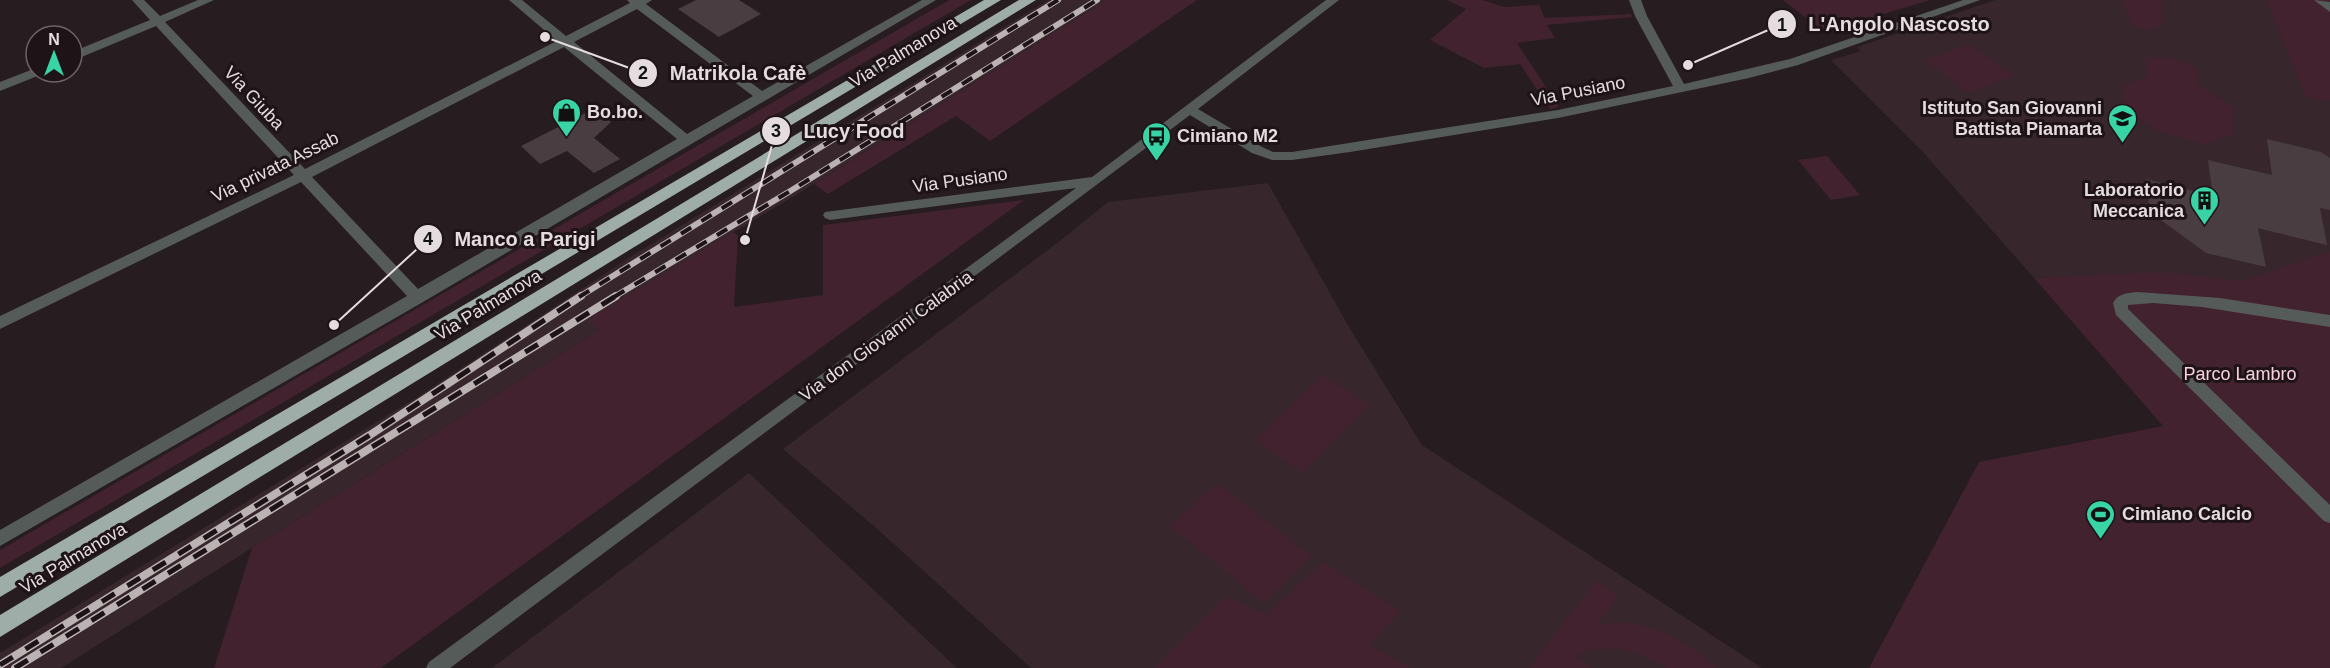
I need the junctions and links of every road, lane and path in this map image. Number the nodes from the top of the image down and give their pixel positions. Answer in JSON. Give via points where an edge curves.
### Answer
{"nodes":[{"id":1,"x":138,"y":0,"type":"edge"},
{"id":2,"x":208,"y":0,"type":"edge"},
{"id":3,"x":515,"y":0,"type":"edge"},
{"id":4,"x":930,"y":0,"type":"edge"},
{"id":5,"x":994,"y":0,"type":"edge"},
{"id":6,"x":1029,"y":0,"type":"edge"},
{"id":7,"x":1333,"y":0,"type":"edge"},
{"id":8,"x":1635,"y":0,"type":"edge"},
{"id":9,"x":1974,"y":0,"type":"edge"},
{"id":10,"x":2320,"y":0,"type":"edge"},
{"id":11,"x":639,"y":1,"type":"edge"},
{"id":12,"x":2330,"y":8,"type":"edge"},
{"id":13,"x":158,"y":21,"type":"junction"},
{"id":14,"x":566,"y":42,"type":"junction"},
{"id":15,"x":84,"y":52,"type":"edge"},
{"id":16,"x":24,"y":77,"type":"edge"},
{"id":17,"x":0,"y":87,"type":"edge"},
{"id":18,"x":1680,"y":88,"type":"junction"},
{"id":19,"x":761,"y":96,"type":"junction"},
{"id":20,"x":1190,"y":110,"type":"junction"},
{"id":21,"x":685,"y":139,"type":"junction"},
{"id":22,"x":301,"y":176,"type":"junction"},
{"id":23,"x":1095,"y":181,"type":"junction"},
{"id":24,"x":830,"y":215,"type":"dead end"},
{"id":25,"x":418,"y":298,"type":"junction"},
{"id":26,"x":2330,"y":321,"type":"edge"},
{"id":27,"x":0,"y":323,"type":"edge"},
{"id":28,"x":2330,"y":516,"type":"edge"},
{"id":29,"x":0,"y":540,"type":"edge"},
{"id":30,"x":0,"y":588,"type":"edge"},
{"id":31,"x":0,"y":627,"type":"edge"},
{"id":32,"x":435,"y":668,"type":"edge"}],
"edges":[{"from":1,"to":13,"type":"street","name":"Via Giuba"},
{"from":2,"to":13,"type":"street"},
{"from":3,"to":14,"type":"street"},
{"from":4,"to":19,"type":"street","name":"Via Palmanova"},
{"from":5,"to":30,"type":"highway","name":"Via Palmanova"},
{"from":6,"to":31,"type":"highway","name":"Via Palmanova"},
{"from":7,"to":20,"type":"street","name":"Via don Giovanni Calabria"},
{"from":8,"to":18,"type":"street"},
{"from":9,"to":18,"type":"street","name":"Via Pusiano","via":[[1794,62]]},
{"from":10,"to":12,"type":"street"},
{"from":11,"to":14,"type":"street","name":"Via privata Assab"},
{"from":11,"to":19,"type":"street"},
{"from":13,"to":15,"type":"street"},
{"from":13,"to":22,"type":"street","name":"Via Giuba"},
{"from":14,"to":21,"type":"street"},
{"from":14,"to":22,"type":"street","name":"Via privata Assab"},
{"from":16,"to":17,"type":"street"},
{"from":18,"to":20,"type":"street","name":"Via Pusiano","via":[[1523,120],[1287,157],[1262,152]]},
{"from":19,"to":21,"type":"street","name":"Via Palmanova"},
{"from":20,"to":23,"type":"street","name":"Via don Giovanni Calabria"},
{"from":21,"to":25,"type":"street","name":"Via Palmanova"},
{"from":22,"to":25,"type":"street","name":"Via Giuba"},
{"from":22,"to":27,"type":"street","name":"Via privata Assab"},
{"from":23,"to":24,"type":"street","name":"Via Pusiano"},
{"from":23,"to":32,"type":"street","name":"Via don Giovanni Calabria"},
{"from":25,"to":29,"type":"street","name":"Via Palmanova"},
{"from":26,"to":28,"type":"street","via":[[2150,297],[2124,299],[2120,303],[2121,311]]}]}
